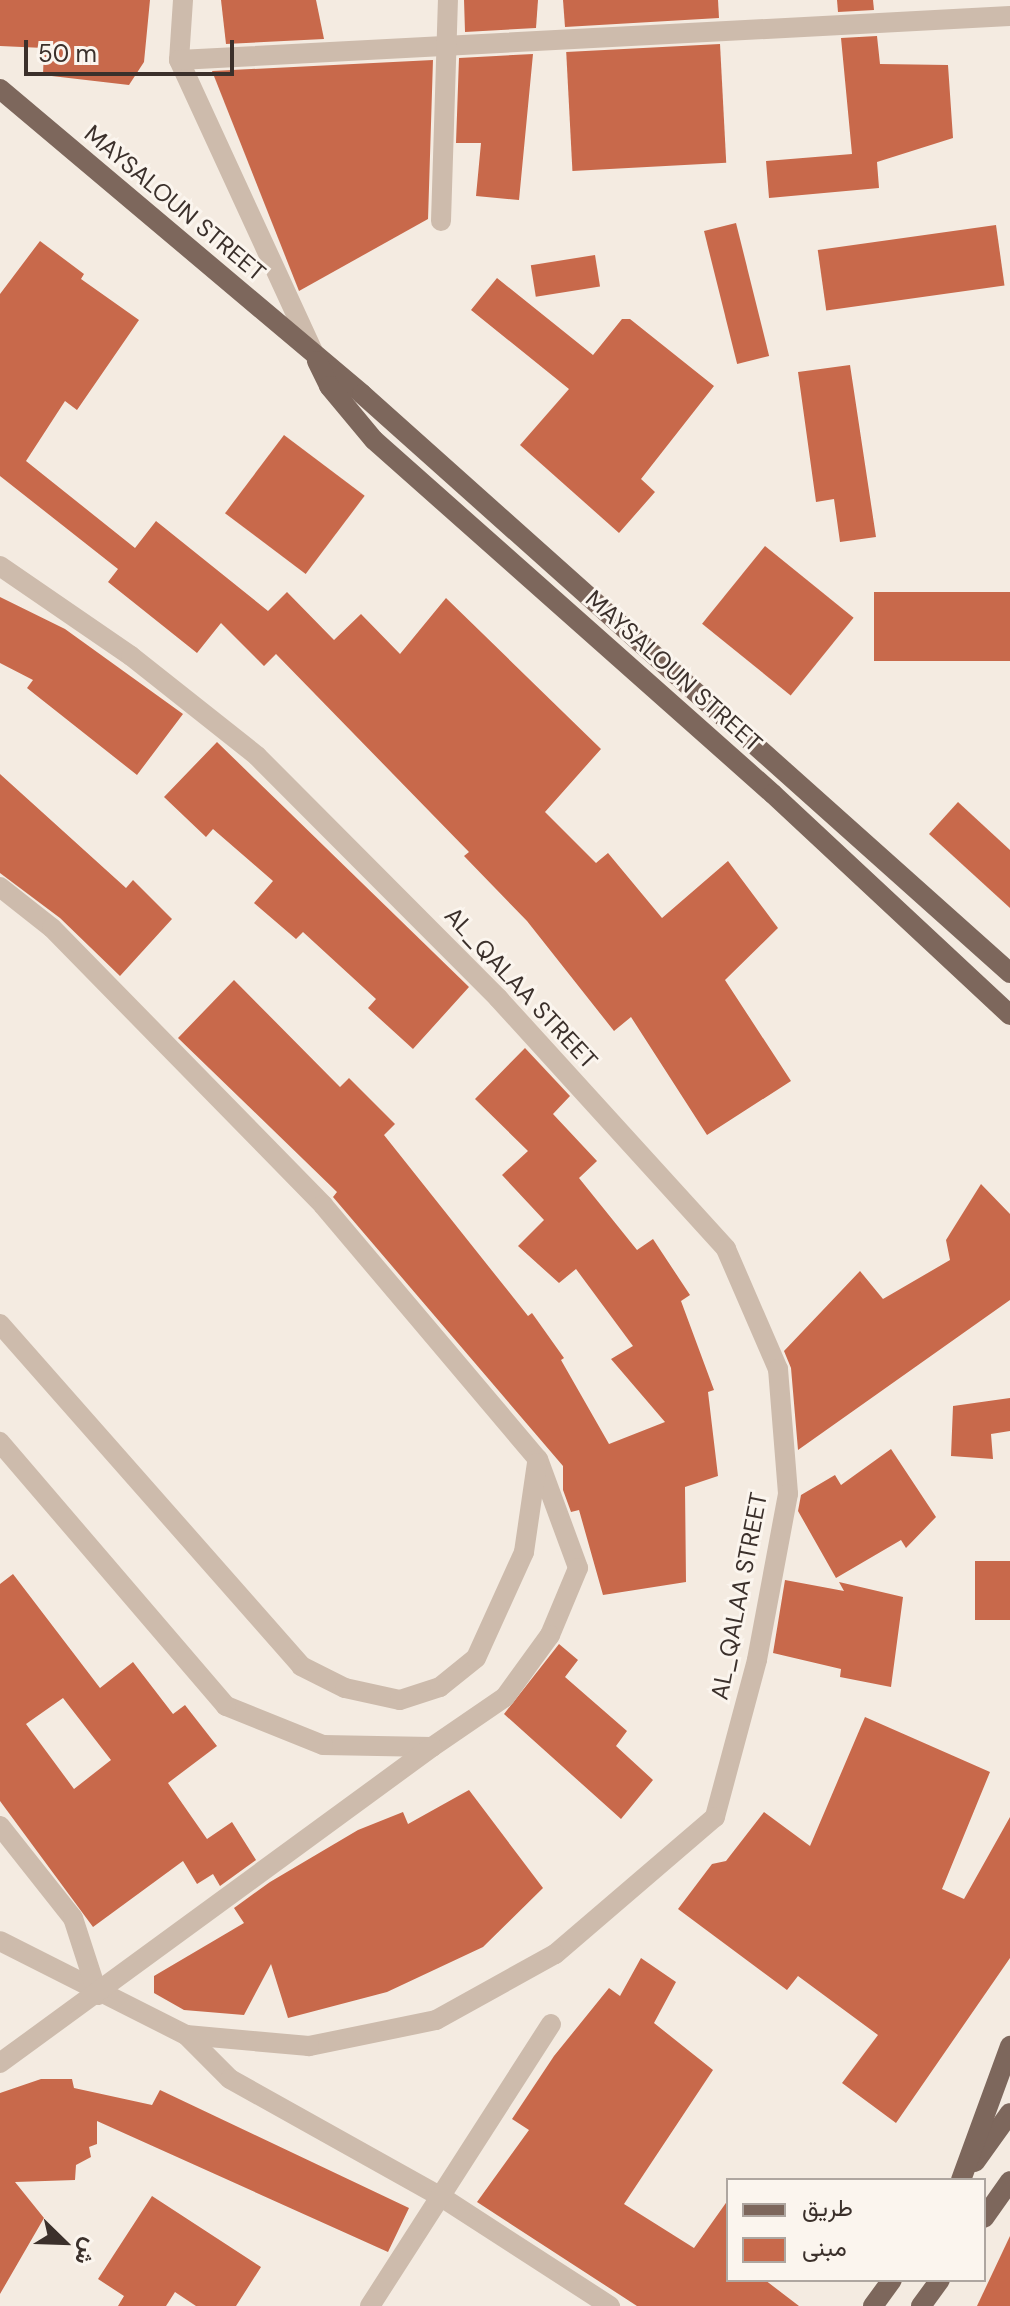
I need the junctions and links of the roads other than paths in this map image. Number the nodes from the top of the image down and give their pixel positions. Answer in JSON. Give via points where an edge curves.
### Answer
{"nodes":[{"id":1,"x":183,"y":0,"type":"edge"},
{"id":2,"x":448,"y":0,"type":"edge"},
{"id":3,"x":1010,"y":16,"type":"edge"},
{"id":4,"x":446,"y":47,"type":"junction"},
{"id":5,"x":179,"y":60,"type":"junction"},
{"id":6,"x":0,"y":89,"type":"edge"},
{"id":7,"x":441,"y":221,"type":"dead end"},
{"id":8,"x":316,"y":358,"type":"junction"},
{"id":9,"x":0,"y":566,"type":"edge"},
{"id":10,"x":0,"y":887,"type":"edge"},
{"id":11,"x":1008,"y":970,"type":"edge"},
{"id":12,"x":1010,"y":1015,"type":"edge"},
{"id":13,"x":0,"y":1324,"type":"edge"},
{"id":14,"x":0,"y":1442,"type":"edge"},
{"id":15,"x":538,"y":1459,"type":"junction"},
{"id":16,"x":432,"y":1747,"type":"junction"},
{"id":17,"x":0,"y":1826,"type":"edge"},
{"id":18,"x":0,"y":1941,"type":"edge"},
{"id":19,"x":98,"y":1995,"type":"junction"},
{"id":20,"x":551,"y":2024,"type":"dead end"},
{"id":21,"x":186,"y":2035,"type":"junction"},
{"id":22,"x":1010,"y":2046,"type":"edge"},
{"id":23,"x":0,"y":2063,"type":"edge"},
{"id":24,"x":1010,"y":2113,"type":"edge"},
{"id":25,"x":963,"y":2178,"type":"edge"},
{"id":26,"x":963,"y":2178,"type":"edge"},
{"id":27,"x":1010,"y":2181,"type":"edge"},
{"id":28,"x":443,"y":2198,"type":"junction"},
{"id":29,"x":986,"y":2215,"type":"edge"},
{"id":30,"x":891,"y":2282,"type":"edge"},
{"id":31,"x":939,"y":2282,"type":"edge"},
{"id":32,"x":370,"y":2306,"type":"edge"},
{"id":33,"x":610,"y":2306,"type":"edge"},
{"id":34,"x":873,"y":2306,"type":"edge"},
{"id":35,"x":921,"y":2306,"type":"edge"}],
"edges":[{"from":1,"to":5,"type":"street"},
{"from":2,"to":4,"type":"street"},
{"from":3,"to":4,"type":"street"},
{"from":4,"to":5,"type":"street"},
{"from":4,"to":7,"type":"street"},
{"from":5,"to":8,"type":"street"},
{"from":6,"to":8,"type":"main road","name":"MAYSALOUN STREET"},
{"from":8,"to":11,"type":"main road","name":"MAYSALOUN STREET"},
{"from":8,"to":12,"type":"main road","name":"MAYSALOUN STREET","via":[[329,386],[374,440],[773,794]]},
{"from":9,"to":21,"type":"street","name":"AL_QALAA STREET","via":[[131,656],[257,756],[498,998],[726,1249],[778,1369],[788,1494],[757,1660],[715,1817],[555,1954],[436,2020],[309,2046]]},
{"from":10,"to":15,"type":"street","via":[[52,928],[323,1205]]},
{"from":13,"to":15,"type":"street","via":[[301,1666],[345,1688],[400,1700],[440,1687],[476,1658],[524,1552]]},
{"from":14,"to":16,"type":"street","via":[[226,1706],[323,1745]]},
{"from":15,"to":16,"type":"street","via":[[578,1568],[550,1635],[505,1697]]},
{"from":16,"to":19,"type":"street"},
{"from":17,"to":19,"type":"street","via":[[73,1918]]},
{"from":18,"to":19,"type":"street","name":"AL_QALAA STREET"},
{"from":19,"to":21,"type":"street","name":"AL_QALAA STREET"},
{"from":19,"to":23,"type":"street"},
{"from":20,"to":28,"type":"street"},
{"from":21,"to":28,"type":"street","via":[[230,2079]]},
{"from":22,"to":25,"type":"main road"},
{"from":24,"to":26,"type":"main road"},
{"from":27,"to":29,"type":"main road"},
{"from":28,"to":32,"type":"street"},
{"from":28,"to":33,"type":"street"},
{"from":30,"to":34,"type":"main road"},
{"from":31,"to":35,"type":"main road"}]}
